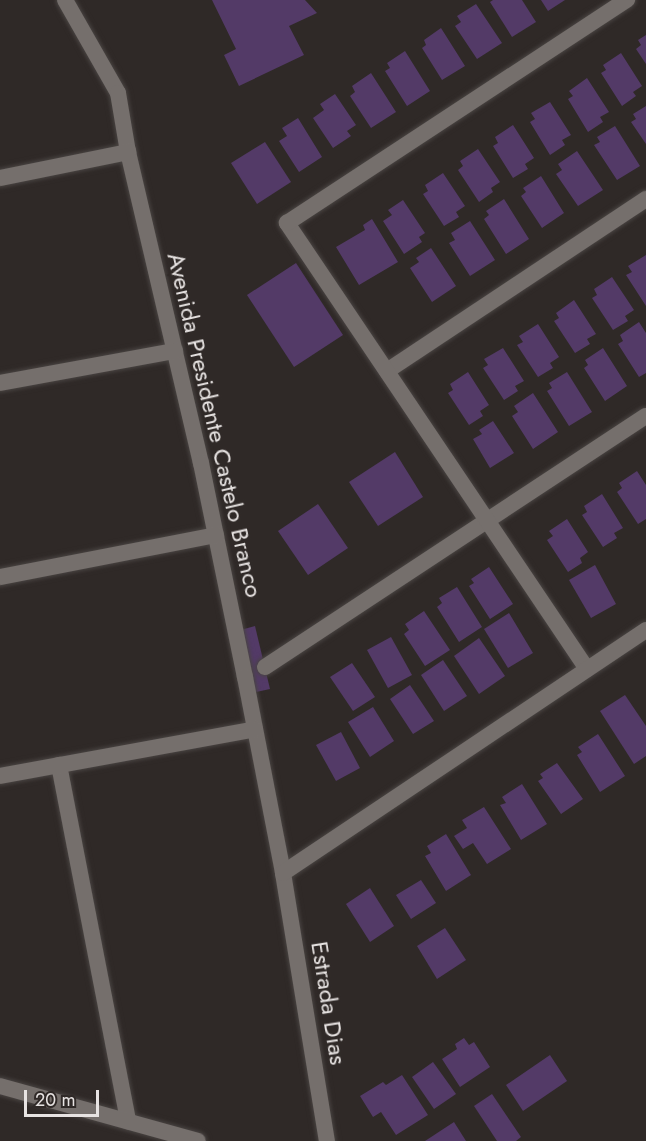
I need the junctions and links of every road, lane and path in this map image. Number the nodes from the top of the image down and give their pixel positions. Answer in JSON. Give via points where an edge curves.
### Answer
{"nodes":[{"id":1,"x":65,"y":0,"type":"edge"},
{"id":2,"x":627,"y":0,"type":"edge"},
{"id":3,"x":128,"y":152,"type":"junction"},
{"id":4,"x":0,"y":178,"type":"edge"},
{"id":5,"x":646,"y":199,"type":"edge"},
{"id":6,"x":175,"y":351,"type":"junction"},
{"id":7,"x":387,"y":371,"type":"junction"},
{"id":8,"x":0,"y":383,"type":"edge"},
{"id":9,"x":646,"y":416,"type":"edge"},
{"id":10,"x":488,"y":521,"type":"junction"},
{"id":11,"x":216,"y":535,"type":"junction"},
{"id":12,"x":0,"y":577,"type":"edge"},
{"id":13,"x":646,"y":630,"type":"edge"},
{"id":14,"x":265,"y":667,"type":"dead end"},
{"id":15,"x":587,"y":669,"type":"junction"},
{"id":16,"x":255,"y":729,"type":"junction"},
{"id":17,"x":59,"y":765,"type":"junction"},
{"id":18,"x":0,"y":776,"type":"edge"},
{"id":19,"x":283,"y":873,"type":"junction"},
{"id":20,"x":0,"y":1086,"type":"edge"},
{"id":21,"x":128,"y":1121,"type":"junction"},
{"id":22,"x":198,"y":1141,"type":"edge"},
{"id":23,"x":327,"y":1141,"type":"edge"}],
"edges":[{"from":1,"to":3,"type":"street","name":"Avenida Presidente Castelo Branco","via":[[118,93]]},
{"from":2,"to":7,"type":"street","via":[[287,223]]},
{"from":3,"to":4,"type":"street"},
{"from":3,"to":6,"type":"street","name":"Avenida Presidente Castelo Branco"},
{"from":5,"to":7,"type":"street"},
{"from":6,"to":8,"type":"street"},
{"from":6,"to":11,"type":"street","name":"Avenida Presidente Castelo Branco"},
{"from":7,"to":10,"type":"street"},
{"from":9,"to":10,"type":"street"},
{"from":10,"to":14,"type":"street"},
{"from":10,"to":15,"type":"street"},
{"from":11,"to":12,"type":"street"},
{"from":11,"to":16,"type":"street","name":"Avenida Presidente Castelo Branco"},
{"from":13,"to":15,"type":"street"},
{"from":15,"to":19,"type":"street"},
{"from":16,"to":17,"type":"street"},
{"from":16,"to":19,"type":"street","name":"Avenida Presidente Castelo Branco"},
{"from":17,"to":18,"type":"street"},
{"from":17,"to":21,"type":"street"},
{"from":19,"to":23,"type":"street","name":"Estrada Dias"},
{"from":20,"to":21,"type":"street"},
{"from":21,"to":22,"type":"street"}]}
